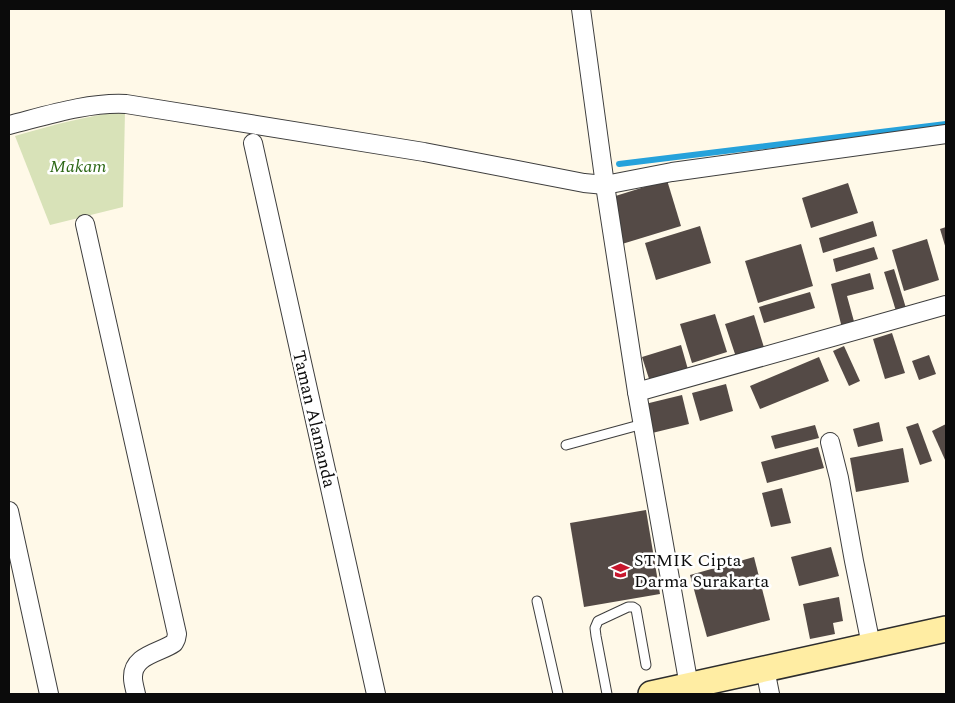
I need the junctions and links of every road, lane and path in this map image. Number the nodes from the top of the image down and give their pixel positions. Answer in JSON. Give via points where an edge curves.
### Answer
{"nodes":[{"id":1,"x":582,"y":14,"type":"edge"},
{"id":2,"x":9,"y":125,"type":"edge"},
{"id":3,"x":946,"y":134,"type":"edge"},
{"id":4,"x":253,"y":143,"type":"dead end"},
{"id":5,"x":605,"y":185,"type":"junction"},
{"id":6,"x":84,"y":224,"type":"dead end"},
{"id":7,"x":946,"y":305,"type":"edge"},
{"id":8,"x":637,"y":392,"type":"junction"},
{"id":9,"x":643,"y":424,"type":"junction"},
{"id":10,"x":830,"y":442,"type":"dead end"},
{"id":11,"x":566,"y":446,"type":"dead end"},
{"id":12,"x":9,"y":510,"type":"edge"},
{"id":13,"x":536,"y":601,"type":"dead end"},
{"id":14,"x":946,"y":629,"type":"edge"},
{"id":15,"x":871,"y":645,"type":"junction"},
{"id":16,"x":646,"y":665,"type":"dead end"},
{"id":17,"x":765,"y":669,"type":"junction"},
{"id":18,"x":689,"y":686,"type":"junction"},
{"id":19,"x":49,"y":694,"type":"edge"},
{"id":20,"x":136,"y":694,"type":"edge"},
{"id":21,"x":376,"y":694,"type":"edge"},
{"id":22,"x":558,"y":694,"type":"edge"},
{"id":23,"x":607,"y":694,"type":"edge"},
{"id":24,"x":651,"y":694,"type":"edge"},
{"id":25,"x":770,"y":694,"type":"edge"}],
"edges":[{"from":1,"to":5,"type":"street"},
{"from":2,"to":5,"type":"street","via":[[94,105],[126,104]]},
{"from":3,"to":5,"type":"street","via":[[672,172]]},
{"from":4,"to":21,"type":"street","name":"Taman Alamanda"},
{"from":5,"to":8,"type":"street"},
{"from":6,"to":20,"type":"street","via":[[177,634],[174,643],[138,662],[133,676]]},
{"from":7,"to":8,"type":"street"},
{"from":8,"to":9,"type":"street"},
{"from":9,"to":11,"type":"lane"},
{"from":9,"to":18,"type":"street"},
{"from":10,"to":15,"type":"street"},
{"from":12,"to":19,"type":"street"},
{"from":13,"to":22,"type":"lane"},
{"from":14,"to":15,"type":"street"},
{"from":15,"to":17,"type":"street"},
{"from":16,"to":23,"type":"lane","via":[[636,609],[628,607],[598,621],[595,628]]},
{"from":17,"to":18,"type":"street"},
{"from":17,"to":25,"type":"street"},
{"from":18,"to":24,"type":"street"}]}
